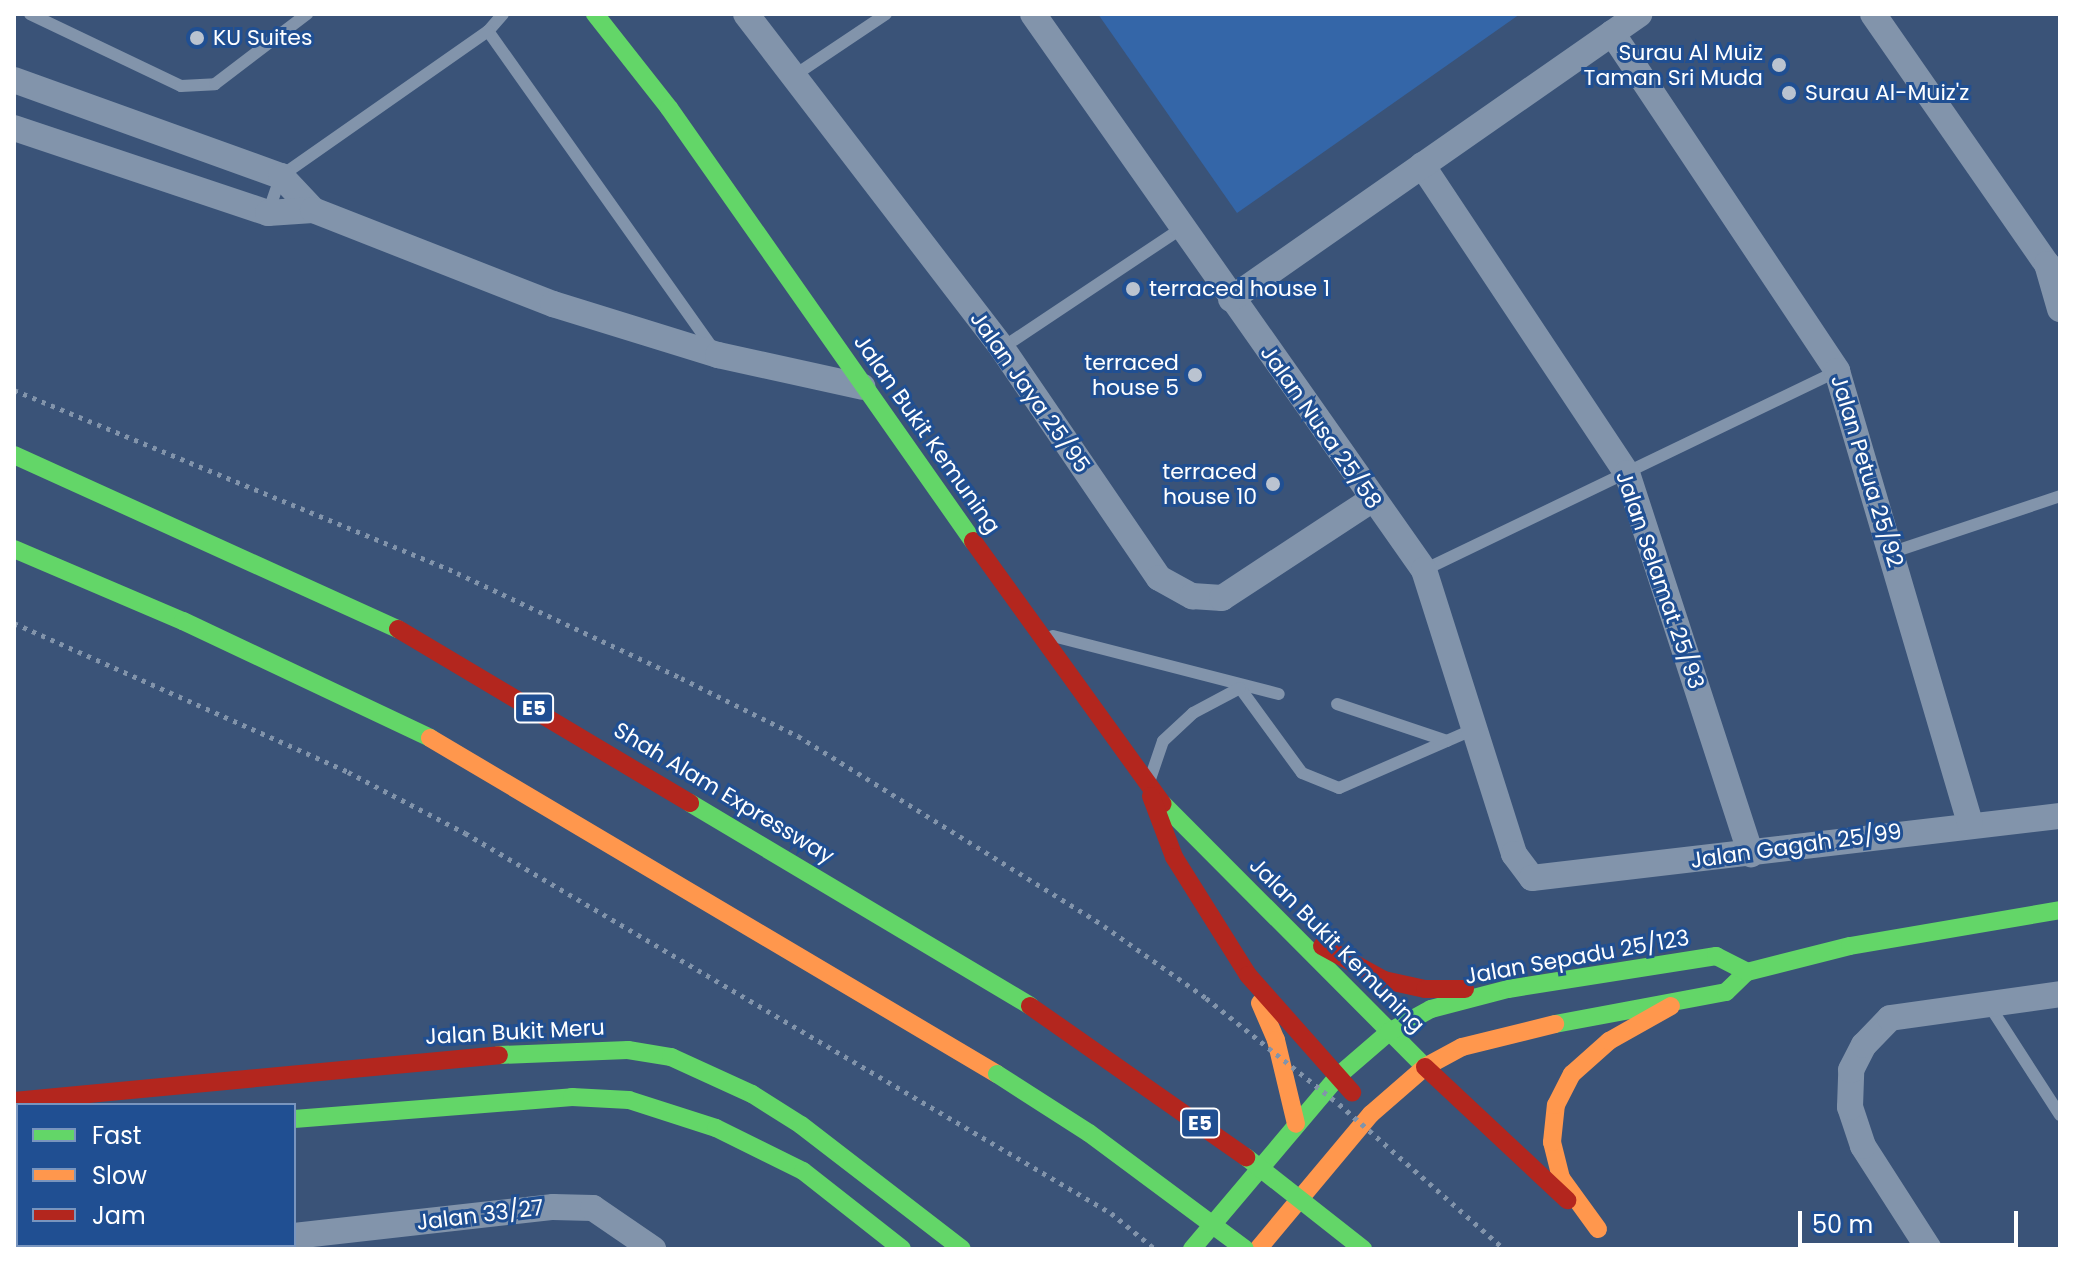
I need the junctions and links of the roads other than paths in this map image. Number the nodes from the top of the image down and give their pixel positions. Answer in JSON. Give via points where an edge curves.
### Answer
{"nodes":[{"id":1,"x":30,"y":14,"type":"edge"},
{"id":2,"x":307,"y":14,"type":"edge"},
{"id":3,"x":503,"y":14,"type":"edge"},
{"id":4,"x":595,"y":14,"type":"edge"},
{"id":5,"x":621,"y":14,"type":"edge"},
{"id":6,"x":746,"y":14,"type":"edge"},
{"id":7,"x":886,"y":14,"type":"edge"},
{"id":8,"x":1033,"y":14,"type":"edge"},
{"id":9,"x":1639,"y":14,"type":"edge"},
{"id":10,"x":1873,"y":14,"type":"edge"},
{"id":11,"x":488,"y":31,"type":"junction"},
{"id":12,"x":1612,"y":33,"type":"junction"},
{"id":13,"x":791,"y":78,"type":"junction"},
{"id":14,"x":14,"y":80,"type":"edge"},
{"id":15,"x":669,"y":108,"type":"junction"},
{"id":16,"x":14,"y":128,"type":"edge"},
{"id":17,"x":1422,"y":165,"type":"junction"},
{"id":18,"x":281,"y":176,"type":"junction"},
{"id":19,"x":313,"y":210,"type":"junction"},
{"id":20,"x":268,"y":213,"type":"junction"},
{"id":21,"x":1182,"y":228,"type":"junction"},
{"id":22,"x":1231,"y":299,"type":"junction"},
{"id":23,"x":2060,"y":309,"type":"edge"},
{"id":24,"x":1002,"y":348,"type":"junction"},
{"id":25,"x":718,"y":355,"type":"junction"},
{"id":26,"x":1837,"y":371,"type":"junction"},
{"id":27,"x":863,"y":387,"type":"junction"},
{"id":28,"x":14,"y":455,"type":"edge"},
{"id":29,"x":1627,"y":473,"type":"junction"},
{"id":30,"x":2060,"y":496,"type":"edge"},
{"id":31,"x":1371,"y":500,"type":"junction"},
{"id":32,"x":14,"y":549,"type":"edge"},
{"id":33,"x":1893,"y":552,"type":"junction"},
{"id":34,"x":1424,"y":570,"type":"junction"},
{"id":35,"x":1038,"y":632,"type":"junction"},
{"id":36,"x":1240,"y":688,"type":"junction"},
{"id":37,"x":1279,"y":694,"type":"dead end"},
{"id":38,"x":1337,"y":704,"type":"dead end"},
{"id":39,"x":1476,"y":728,"type":"junction"},
{"id":40,"x":1447,"y":741,"type":"junction"},
{"id":41,"x":1147,"y":788,"type":"junction"},
{"id":42,"x":2060,"y":816,"type":"edge"},
{"id":43,"x":1970,"y":822,"type":"junction"},
{"id":44,"x":1751,"y":854,"type":"junction"},
{"id":45,"x":1532,"y":878,"type":"joint"},
{"id":46,"x":1263,"y":909,"type":"junction"},
{"id":47,"x":2060,"y":910,"type":"edge"},
{"id":48,"x":1747,"y":972,"type":"junction"},
{"id":49,"x":1248,"y":975,"type":"junction"},
{"id":50,"x":1508,"y":989,"type":"junction"},
{"id":51,"x":2060,"y":994,"type":"edge"},
{"id":52,"x":1988,"y":1002,"type":"junction"},
{"id":53,"x":1671,"y":1006,"type":"junction"},
{"id":54,"x":1389,"y":1032,"type":"junction"},
{"id":55,"x":1425,"y":1067,"type":"junction"},
{"id":56,"x":1338,"y":1076,"type":"junction"},
{"id":57,"x":207,"y":1093,"type":"edge"},
{"id":58,"x":14,"y":1101,"type":"edge"},
{"id":59,"x":1371,"y":1114,"type":"junction"},
{"id":60,"x":2060,"y":1115,"type":"edge"},
{"id":61,"x":296,"y":1119,"type":"edge"},
{"id":62,"x":1296,"y":1124,"type":"junction"},
{"id":63,"x":299,"y":1240,"type":"edge"},
{"id":64,"x":653,"y":1249,"type":"edge"},
{"id":65,"x":902,"y":1249,"type":"edge"},
{"id":66,"x":962,"y":1249,"type":"edge"},
{"id":67,"x":1192,"y":1249,"type":"edge"},
{"id":68,"x":1245,"y":1249,"type":"edge"},
{"id":69,"x":1258,"y":1249,"type":"edge"},
{"id":70,"x":1363,"y":1249,"type":"edge"},
{"id":71,"x":1929,"y":1249,"type":"edge"}],
"edges":[{"from":1,"to":2,"type":"lane","via":[[181,86],[215,84]]},
{"from":3,"to":11,"type":"lane"},
{"from":4,"to":15,"type":"main road","name":"Jalan Bukit Kemuning"},
{"from":5,"to":15,"type":"main road","name":"Jalan Bukit Kemuning"},
{"from":6,"to":13,"type":"street","name":"Jalan Jaya 25/95"},
{"from":7,"to":13,"type":"lane"},
{"from":8,"to":21,"type":"street","name":"Jalan Nusa 25/58"},
{"from":9,"to":12,"type":"street"},
{"from":10,"to":23,"type":"street","via":[[2047,264]]},
{"from":11,"to":18,"type":"lane"},
{"from":11,"to":25,"type":"lane"},
{"from":12,"to":17,"type":"street"},
{"from":12,"to":26,"type":"street","name":"Jalan Petua 25/92"},
{"from":13,"to":24,"type":"street","name":"Jalan Jaya 25/95"},
{"from":14,"to":18,"type":"street"},
{"from":15,"to":27,"type":"main road","name":"Jalan Bukit Kemuning"},
{"from":16,"to":20,"type":"street"},
{"from":17,"to":22,"type":"street"},
{"from":17,"to":29,"type":"street","name":"Jalan Selamat 25/93"},
{"from":18,"to":19,"type":"street"},
{"from":18,"to":20,"type":"lane"},
{"from":19,"to":20,"type":"street"},
{"from":19,"to":25,"type":"street","via":[[553,304]]},
{"from":21,"to":22,"type":"street","name":"Jalan Nusa 25/58"},
{"from":21,"to":24,"type":"lane"},
{"from":22,"to":31,"type":"street","name":"Jalan Nusa 25/58"},
{"from":24,"to":31,"type":"street","name":"Jalan Jaya 25/95","via":[[1159,578],[1192,596],[1222,598]]},
{"from":25,"to":27,"type":"street"},
{"from":26,"to":29,"type":"lane"},
{"from":26,"to":33,"type":"street","name":"Jalan Petua 25/92"},
{"from":27,"to":35,"type":"main road","name":"Jalan Bukit Kemuning"},
{"from":28,"to":70,"type":"main road","name":"Shah Alam Expressway","number":"E5","bridge":true,"via":[[402,631],[1030,1006],[1241,1153]]},
{"from":29,"to":34,"type":"lane"},
{"from":29,"to":44,"type":"street","name":"Jalan Selamat 25/93"},
{"from":30,"to":33,"type":"lane"},
{"from":31,"to":34,"type":"street","name":"Jalan Nusa 25/58"},
{"from":32,"to":68,"type":"main road","bridge":true,"via":[[183,621],[455,750],[997,1074],[1089,1133]]},
{"from":33,"to":43,"type":"street","name":"Jalan Petua 25/92"},
{"from":34,"to":39,"type":"street","name":"Jalan Nusa 25/58"},
{"from":35,"to":36,"type":"lane"},
{"from":35,"to":41,"type":"main road","name":"Jalan Bukit Kemuning"},
{"from":36,"to":37,"type":"lane"},
{"from":36,"to":40,"type":"lane","via":[[1302,773],[1339,788]]},
{"from":36,"to":41,"type":"lane","via":[[1193,713],[1163,741]]},
{"from":38,"to":40,"type":"lane"},
{"from":39,"to":40,"type":"lane"},
{"from":39,"to":45,"type":"street","name":"Jalan Nusa 25/58","via":[[1514,854]]},
{"from":41,"to":46,"type":"main road","name":"Jalan Bukit Kemuning"},
{"from":41,"to":49,"type":"main road","name":"Jalan Bukit Kemuning","via":[[1174,857]]},
{"from":42,"to":43,"type":"street","name":"Jalan Gagah 25/99"},
{"from":43,"to":44,"type":"street","name":"Jalan Gagah 25/99"},
{"from":44,"to":45,"type":"street","name":"Jalan Gagah 25/99"},
{"from":46,"to":50,"type":"main road","via":[[1384,980],[1425,989]]},
{"from":46,"to":54,"type":"main road","name":"Jalan Bukit Kemuning"},
{"from":47,"to":48,"type":"main road","via":[[1850,946]]},
{"from":48,"to":50,"type":"main road","name":"Jalan Sepadu 25/123","via":[[1716,956]]},
{"from":48,"to":53,"type":"main road","via":[[1726,992]]},
{"from":49,"to":56,"type":"main road","name":"Jalan Bukit Kemuning"},
{"from":49,"to":62,"type":"main road","via":[[1276,1040]]},
{"from":50,"to":54,"type":"main road","name":"Jalan Sepadu 25/123","via":[[1431,1009]]},
{"from":51,"to":52,"type":"street"},
{"from":52,"to":60,"type":"lane"},
{"from":52,"to":71,"type":"street","via":[[1890,1018],[1864,1045],[1851,1070],[1850,1107],[1863,1146]]},
{"from":53,"to":55,"type":"main road","via":[[1515,1031],[1462,1047]]},
{"from":53,"to":55,"type":"main road","name":"Jalan Bukit Kemuning","via":[[1609,1041],[1572,1074],[1556,1105],[1552,1142],[1561,1178],[1603,1234]]},
{"from":54,"to":55,"type":"main road","name":"Jalan Bukit Kemuning"},
{"from":54,"to":56,"type":"main road","name":"Jalan Sepadu 25/123"},
{"from":55,"to":59,"type":"main road"},
{"from":56,"to":59,"type":"main road","name":"Jalan Bukit Kemuning"},
{"from":56,"to":62,"type":"main road"},
{"from":57,"to":58,"type":"main road","name":"Jalan Bukit Meru"},
{"from":57,"to":66,"type":"main road","name":"Jalan Bukit Meru","via":[[528,1052],[628,1050],[671,1057],[752,1094],[801,1125]]},
{"from":59,"to":69,"type":"main road"},
{"from":61,"to":65,"type":"main road","via":[[572,1097],[629,1100],[716,1128],[803,1171]]},
{"from":62,"to":67,"type":"main road"},
{"from":63,"to":64,"type":"street","name":"Jalan 33/27","via":[[553,1207],[593,1208]]}]}
